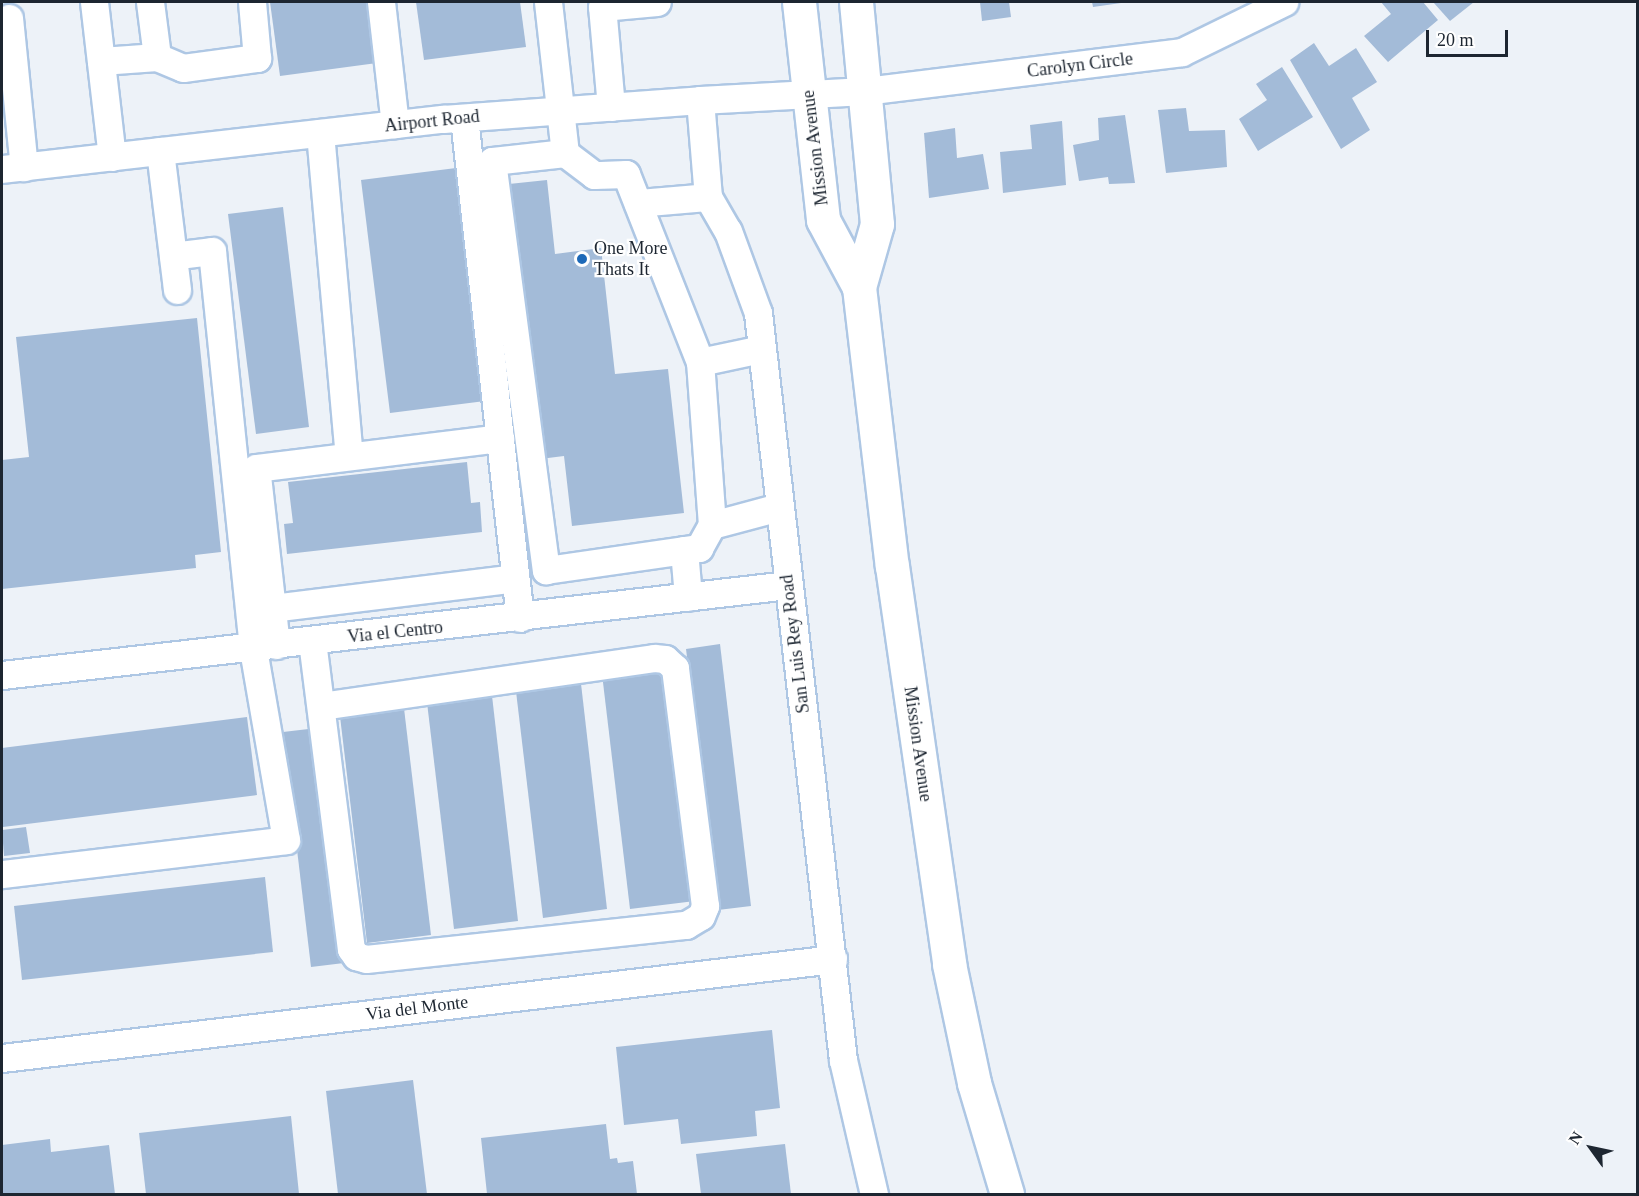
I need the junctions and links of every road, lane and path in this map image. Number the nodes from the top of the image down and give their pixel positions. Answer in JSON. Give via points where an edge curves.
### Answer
{"nodes":[{"id":1,"x":94,"y":2,"type":"edge"},
{"id":2,"x":150,"y":2,"type":"edge"},
{"id":3,"x":252,"y":2,"type":"edge"},
{"id":4,"x":381,"y":2,"type":"edge"},
{"id":5,"x":548,"y":2,"type":"edge"},
{"id":6,"x":657,"y":2,"type":"edge"},
{"id":7,"x":799,"y":2,"type":"edge"},
{"id":8,"x":856,"y":2,"type":"edge"},
{"id":9,"x":1284,"y":2,"type":"edge"},
{"id":10,"x":9,"y":18,"type":"dead end"},
{"id":11,"x":157,"y":57,"type":"junction"},
{"id":12,"x":101,"y":62,"type":"junction"},
{"id":13,"x":865,"y":91,"type":"junction"},
{"id":14,"x":809,"y":94,"type":"junction"},
{"id":15,"x":700,"y":100,"type":"junction"},
{"id":16,"x":611,"y":107,"type":"junction"},
{"id":17,"x":561,"y":110,"type":"junction"},
{"id":18,"x":475,"y":117,"type":"junction"},
{"id":19,"x":395,"y":124,"type":"junction"},
{"id":20,"x":320,"y":133,"type":"junction"},
{"id":21,"x":160,"y":151,"type":"junction"},
{"id":22,"x":565,"y":153,"type":"junction"},
{"id":23,"x":111,"y":157,"type":"junction"},
{"id":24,"x":492,"y":161,"type":"junction"},
{"id":25,"x":13,"y":168,"type":"edge"},
{"id":26,"x":708,"y":196,"type":"junction"},
{"id":27,"x":638,"y":203,"type":"junction"},
{"id":28,"x":173,"y":256,"type":"junction"},
{"id":29,"x":860,"y":287,"type":"junction"},
{"id":30,"x":177,"y":290,"type":"dead end"},
{"id":31,"x":761,"y":349,"type":"junction"},
{"id":32,"x":699,"y":362,"type":"junction"},
{"id":33,"x":500,"y":438,"type":"junction"},
{"id":34,"x":349,"y":456,"type":"junction"},
{"id":35,"x":779,"y":507,"type":"junction"},
{"id":36,"x":712,"y":525,"type":"junction"},
{"id":37,"x":684,"y":550,"type":"junction"},
{"id":38,"x":546,"y":570,"type":"junction"},
{"id":39,"x":515,"y":578,"type":"junction"},
{"id":40,"x":788,"y":585,"type":"junction"},
{"id":41,"x":688,"y":597,"type":"junction"},
{"id":42,"x":272,"y":608,"type":"junction"},
{"id":43,"x":554,"y":612,"type":"junction"},
{"id":44,"x":520,"y":618,"type":"junction"},
{"id":45,"x":312,"y":641,"type":"junction"},
{"id":46,"x":265,"y":646,"type":"junction"},
{"id":47,"x":2,"y":675,"type":"edge"},
{"id":48,"x":321,"y":706,"type":"junction"},
{"id":49,"x":2,"y":874,"type":"edge"},
{"id":50,"x":833,"y":959,"type":"junction"},
{"id":51,"x":2,"y":1058,"type":"edge"},
{"id":52,"x":874,"y":1194,"type":"edge"},
{"id":53,"x":1008,"y":1194,"type":"edge"}],
"edges":[{"from":1,"to":12,"type":"street"},
{"from":2,"to":11,"type":"street"},
{"from":3,"to":11,"type":"street","via":[[257,58],[183,68]]},
{"from":4,"to":19,"type":"street"},
{"from":5,"to":17,"type":"street"},
{"from":6,"to":16,"type":"street","via":[[602,7]]},
{"from":7,"to":14,"type":"main road","name":"Mission Avenue"},
{"from":8,"to":13,"type":"main road","name":"Mission Avenue"},
{"from":9,"to":13,"type":"street","name":"Carolyn Circle","via":[[1182,52]]},
{"from":10,"to":25,"type":"street"},
{"from":11,"to":12,"type":"street"},
{"from":12,"to":23,"type":"street"},
{"from":13,"to":14,"type":"street","name":"Airport Road"},
{"from":13,"to":29,"type":"main road","name":"Mission Avenue","via":[[877,224]]},
{"from":14,"to":15,"type":"street","name":"Airport Road"},
{"from":14,"to":29,"type":"main road","name":"Mission Avenue","via":[[823,220]]},
{"from":15,"to":16,"type":"street","name":"Airport Road"},
{"from":15,"to":26,"type":"street","name":"San Luis Rey Road"},
{"from":16,"to":17,"type":"street","name":"Airport Road"},
{"from":17,"to":18,"type":"street","name":"Airport Road"},
{"from":17,"to":22,"type":"street"},
{"from":18,"to":19,"type":"street","name":"Airport Road"},
{"from":18,"to":24,"type":"street"},
{"from":18,"to":33,"type":"street"},
{"from":19,"to":20,"type":"street","name":"Airport Road"},
{"from":20,"to":21,"type":"street","name":"Airport Road"},
{"from":20,"to":34,"type":"street"},
{"from":21,"to":23,"type":"street","name":"Airport Road"},
{"from":21,"to":28,"type":"street"},
{"from":22,"to":24,"type":"street"},
{"from":22,"to":27,"type":"street","via":[[594,175],[626,174]]},
{"from":23,"to":25,"type":"street","name":"Airport Road"},
{"from":24,"to":38,"type":"street"},
{"from":26,"to":27,"type":"street"},
{"from":26,"to":31,"type":"street","name":"San Luis Rey Road","via":[[728,231],[758,313]]},
{"from":27,"to":32,"type":"street"},
{"from":28,"to":30,"type":"street"},
{"from":28,"to":46,"type":"street","via":[[212,251]]},
{"from":29,"to":53,"type":"main road","name":"Mission Avenue","via":[[892,566],[949,964],[974,1083]]},
{"from":31,"to":32,"type":"street"},
{"from":31,"to":35,"type":"street","name":"San Luis Rey Road"},
{"from":32,"to":36,"type":"street"},
{"from":33,"to":34,"type":"street"},
{"from":33,"to":39,"type":"street"},
{"from":34,"to":42,"type":"street","via":[[256,468]]},
{"from":35,"to":36,"type":"street"},
{"from":35,"to":40,"type":"street","name":"San Luis Rey Road"},
{"from":36,"to":37,"type":"street","via":[[699,548]]},
{"from":37,"to":38,"type":"street"},
{"from":37,"to":41,"type":"street"},
{"from":38,"to":43,"type":"street"},
{"from":39,"to":42,"type":"street"},
{"from":39,"to":44,"type":"street"},
{"from":40,"to":41,"type":"street","name":"Via el Centro"},
{"from":40,"to":50,"type":"street","name":"San Luis Rey Road"},
{"from":41,"to":43,"type":"street","name":"Via el Centro"},
{"from":42,"to":46,"type":"street"},
{"from":43,"to":44,"type":"street","name":"Via el Centro"},
{"from":44,"to":45,"type":"street","name":"Via el Centro"},
{"from":45,"to":46,"type":"street","name":"Via el Centro"},
{"from":45,"to":48,"type":"street"},
{"from":46,"to":47,"type":"street","name":"Via el Centro"},
{"from":46,"to":49,"type":"street","via":[[286,840]]},
{"from":48,"to":48,"type":"street","via":[[351,949],[356,956],[366,959],[686,925],[701,916],[705,906],[675,668],[665,659]]},
{"from":50,"to":51,"type":"street","name":"Via del Monte"},
{"from":50,"to":52,"type":"street","name":"San Luis Rey Road","via":[[843,1060]]}]}
